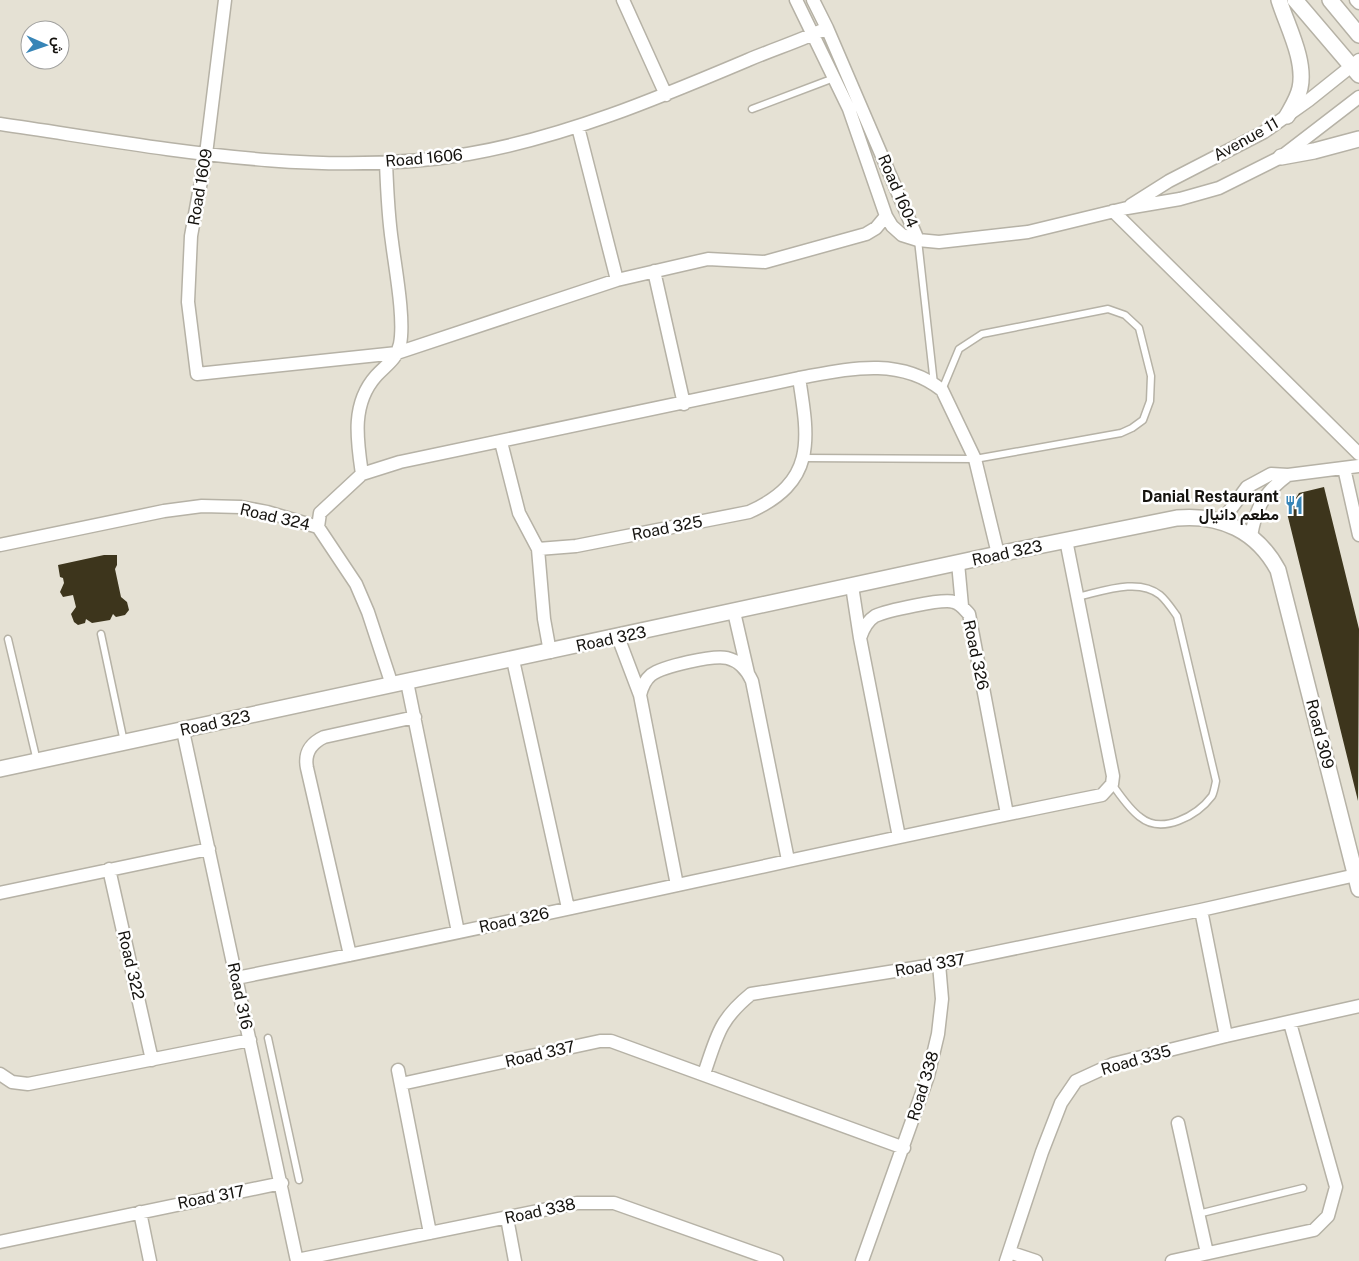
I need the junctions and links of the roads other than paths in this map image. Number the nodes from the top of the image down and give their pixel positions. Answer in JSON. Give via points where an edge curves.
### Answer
{"nodes":[{"id":1,"x":224,"y":0,"type":"edge"},
{"id":2,"x":623,"y":0,"type":"edge"},
{"id":3,"x":796,"y":0,"type":"edge"},
{"id":4,"x":813,"y":0,"type":"edge"},
{"id":5,"x":1278,"y":0,"type":"edge"},
{"id":6,"x":1295,"y":0,"type":"edge"},
{"id":7,"x":1330,"y":0,"type":"edge"},
{"id":8,"x":1356,"y":0,"type":"edge"},
{"id":9,"x":1359,"y":3,"type":"edge"},
{"id":10,"x":828,"y":28,"type":"junction"},
{"id":11,"x":814,"y":34,"type":"junction"},
{"id":12,"x":1359,"y":35,"type":"edge"},
{"id":13,"x":1356,"y":67,"type":"edge"},
{"id":14,"x":834,"y":78,"type":"junction"},
{"id":15,"x":666,"y":95,"type":"junction"},
{"id":16,"x":1359,"y":97,"type":"edge"},
{"id":17,"x":752,"y":109,"type":"dead end"},
{"id":18,"x":1287,"y":116,"type":"junction"},
{"id":19,"x":0,"y":124,"type":"edge"},
{"id":20,"x":578,"y":126,"type":"junction"},
{"id":21,"x":1359,"y":139,"type":"edge"},
{"id":22,"x":206,"y":154,"type":"junction"},
{"id":23,"x":1281,"y":157,"type":"junction"},
{"id":24,"x":386,"y":162,"type":"junction"},
{"id":25,"x":1126,"y":208,"type":"junction"},
{"id":26,"x":1113,"y":211,"type":"junction"},
{"id":27,"x":886,"y":216,"type":"junction"},
{"id":28,"x":918,"y":240,"type":"junction"},
{"id":29,"x":654,"y":271,"type":"junction"},
{"id":30,"x":617,"y":280,"type":"junction"},
{"id":31,"x":397,"y":353,"type":"junction"},
{"id":32,"x":799,"y":378,"type":"junction"},
{"id":33,"x":938,"y":387,"type":"junction"},
{"id":34,"x":684,"y":404,"type":"junction"},
{"id":35,"x":501,"y":442,"type":"junction"},
{"id":36,"x":1359,"y":454,"type":"edge"},
{"id":37,"x":803,"y":458,"type":"junction"},
{"id":38,"x":975,"y":459,"type":"junction"},
{"id":39,"x":1359,"y":466,"type":"edge"},
{"id":40,"x":1344,"y":468,"type":"junction"},
{"id":41,"x":362,"y":474,"type":"junction"},
{"id":42,"x":1288,"y":475,"type":"junction"},
{"id":43,"x":1222,"y":521,"type":"junction"},
{"id":44,"x":318,"y":527,"type":"junction"},
{"id":45,"x":1359,"y":535,"type":"edge"},
{"id":46,"x":1251,"y":536,"type":"junction"},
{"id":47,"x":1066,"y":540,"type":"junction"},
{"id":48,"x":0,"y":545,"type":"edge"},
{"id":49,"x":538,"y":549,"type":"junction"},
{"id":50,"x":998,"y":554,"type":"junction"},
{"id":51,"x":958,"y":563,"type":"junction"},
{"id":52,"x":1282,"y":580,"type":"joint"},
{"id":53,"x":852,"y":586,"type":"junction"},
{"id":54,"x":1077,"y":597,"type":"junction"},
{"id":55,"x":962,"y":606,"type":"junction"},
{"id":56,"x":734,"y":612,"type":"junction"},
{"id":57,"x":101,"y":634,"type":"dead end"},
{"id":58,"x":618,"y":637,"type":"junction"},
{"id":59,"x":860,"y":638,"type":"junction"},
{"id":60,"x":8,"y":639,"type":"dead end"},
{"id":61,"x":550,"y":652,"type":"junction"},
{"id":62,"x":513,"y":660,"type":"junction"},
{"id":63,"x":748,"y":673,"type":"junction"},
{"id":64,"x":407,"y":682,"type":"junction"},
{"id":65,"x":392,"y":686,"type":"junction"},
{"id":66,"x":640,"y":695,"type":"junction"},
{"id":67,"x":415,"y":717,"type":"junction"},
{"id":68,"x":183,"y":730,"type":"junction"},
{"id":69,"x":124,"y":742,"type":"junction"},
{"id":70,"x":37,"y":761,"type":"junction"},
{"id":71,"x":0,"y":769,"type":"edge"},
{"id":72,"x":1112,"y":784,"type":"junction"},
{"id":73,"x":1007,"y":814,"type":"junction"},
{"id":74,"x":899,"y":836,"type":"junction"},
{"id":75,"x":209,"y":849,"type":"junction"},
{"id":76,"x":788,"y":860,"type":"junction"},
{"id":77,"x":109,"y":869,"type":"junction"},
{"id":78,"x":1357,"y":882,"type":"edge"},
{"id":79,"x":677,"y":884,"type":"junction"},
{"id":80,"x":0,"y":893,"type":"edge"},
{"id":81,"x":568,"y":908,"type":"junction"},
{"id":82,"x":1201,"y":910,"type":"junction"},
{"id":83,"x":458,"y":932,"type":"junction"},
{"id":84,"x":350,"y":955,"type":"junction"},
{"id":85,"x":939,"y":964,"type":"junction"},
{"id":86,"x":236,"y":978,"type":"junction"},
{"id":87,"x":1359,"y":1006,"type":"edge"},
{"id":88,"x":1290,"y":1023,"type":"junction"},
{"id":89,"x":1226,"y":1036,"type":"junction"},
{"id":90,"x":268,"y":1038,"type":"dead end"},
{"id":91,"x":250,"y":1040,"type":"junction"},
{"id":92,"x":152,"y":1060,"type":"junction"},
{"id":93,"x":398,"y":1070,"type":"dead end"},
{"id":94,"x":0,"y":1074,"type":"edge"},
{"id":95,"x":704,"y":1074,"type":"junction"},
{"id":96,"x":401,"y":1084,"type":"junction"},
{"id":97,"x":1178,"y":1122,"type":"dead end"},
{"id":98,"x":904,"y":1148,"type":"junction"},
{"id":99,"x":299,"y":1180,"type":"dead end"},
{"id":100,"x":282,"y":1183,"type":"junction"},
{"id":101,"x":1303,"y":1188,"type":"dead end"},
{"id":102,"x":140,"y":1212,"type":"junction"},
{"id":103,"x":1198,"y":1214,"type":"junction"},
{"id":104,"x":507,"y":1218,"type":"junction"},
{"id":105,"x":430,"y":1233,"type":"junction"},
{"id":106,"x":0,"y":1242,"type":"edge"},
{"id":107,"x":1207,"y":1254,"type":"junction"},
{"id":108,"x":1008,"y":1257,"type":"edge"},
{"id":109,"x":150,"y":1261,"type":"edge"},
{"id":110,"x":297,"y":1261,"type":"edge"},
{"id":111,"x":515,"y":1261,"type":"edge"},
{"id":112,"x":777,"y":1261,"type":"edge"},
{"id":113,"x":862,"y":1261,"type":"edge"},
{"id":114,"x":1036,"y":1261,"type":"edge"},
{"id":115,"x":1172,"y":1261,"type":"edge"}],
"edges":[{"from":1,"to":22,"type":"street","name":"Road 1609"},
{"from":2,"to":15,"type":"street"},
{"from":3,"to":11,"type":"street","name":"Road 1604"},
{"from":4,"to":10,"type":"street","name":"Road 1604"},
{"from":5,"to":18,"type":"street","via":[[1294,44],[1301,76],[1300,87]]},
{"from":6,"to":13,"type":"street"},
{"from":7,"to":12,"type":"street"},
{"from":8,"to":9,"type":"street"},
{"from":10,"to":11,"type":"street","name":"Road 1606"},
{"from":10,"to":28,"type":"street","name":"Road 1604"},
{"from":11,"to":14,"type":"street","name":"Road 1604"},
{"from":11,"to":15,"type":"street","name":"Road 1606"},
{"from":13,"to":18,"type":"street","name":"Avenue 11"},
{"from":14,"to":17,"type":"lane"},
{"from":14,"to":27,"type":"street","name":"Road 1604","via":[[853,121]]},
{"from":15,"to":20,"type":"street","name":"Road 1606"},
{"from":16,"to":23,"type":"street","name":"Avenue 11"},
{"from":18,"to":25,"type":"street","name":"Avenue 11"},
{"from":19,"to":22,"type":"street","name":"Road 1606"},
{"from":20,"to":24,"type":"street","name":"Road 1606","via":[[468,154]]},
{"from":20,"to":30,"type":"street"},
{"from":21,"to":23,"type":"street"},
{"from":22,"to":24,"type":"street","name":"Road 1606","via":[[340,163]]},
{"from":22,"to":31,"type":"street","name":"Road 1609","via":[[191,236],[189,270],[190,328],[197,374]]},
{"from":23,"to":25,"type":"street","name":"Avenue 11","via":[[1219,188],[1180,200]]},
{"from":24,"to":31,"type":"street","via":[[401,332]]},
{"from":25,"to":26,"type":"street","name":"Avenue 11"},
{"from":26,"to":28,"type":"street","name":"Avenue 11","via":[[1028,232],[939,242]]},
{"from":26,"to":36,"type":"street"},
{"from":27,"to":28,"type":"street","name":"Road 1604","via":[[902,235]]},
{"from":27,"to":29,"type":"street","via":[[866,234],[765,262],[708,259]]},
{"from":28,"to":33,"type":"lane"},
{"from":29,"to":30,"type":"street"},
{"from":29,"to":34,"type":"street"},
{"from":30,"to":31,"type":"street"},
{"from":31,"to":41,"type":"street","via":[[364,392],[360,405],[357,422]]},
{"from":32,"to":33,"type":"street","via":[[861,367],[882,367],[903,371]]},
{"from":32,"to":34,"type":"street"},
{"from":32,"to":37,"type":"street","name":"Road 325","via":[[806,421],[807,445]]},
{"from":33,"to":38,"type":"street"},
{"from":33,"to":38,"type":"lane","via":[[959,349],[982,334],[1108,309],[1125,315],[1139,328],[1151,376],[1150,401],[1143,420],[1121,433]]},
{"from":34,"to":35,"type":"street"},
{"from":35,"to":41,"type":"street","via":[[400,462]]},
{"from":35,"to":49,"type":"street","via":[[519,513]]},
{"from":37,"to":38,"type":"lane"},
{"from":37,"to":49,"type":"street","name":"Road 325","via":[[788,487],[770,502],[749,512],[576,546]]},
{"from":38,"to":50,"type":"street"},
{"from":39,"to":40,"type":"street"},
{"from":40,"to":42,"type":"street"},
{"from":40,"to":45,"type":"street"},
{"from":41,"to":44,"type":"street","via":[[320,513]]},
{"from":42,"to":43,"type":"street","via":[[1271,474],[1247,487]]},
{"from":42,"to":46,"type":"street","via":[[1265,495],[1254,515]]},
{"from":43,"to":46,"type":"street","name":"Road 323"},
{"from":43,"to":47,"type":"street","name":"Road 323","via":[[1208,517],[1177,518]]},
{"from":44,"to":48,"type":"street","name":"Road 324","via":[[258,510],[202,506]]},
{"from":44,"to":65,"type":"street","name":"Road 324","via":[[356,584]]},
{"from":46,"to":52,"type":"street","name":"Road 323","via":[[1272,560]]},
{"from":47,"to":50,"type":"street","name":"Road 323"},
{"from":47,"to":54,"type":"street"},
{"from":49,"to":61,"type":"street"},
{"from":50,"to":51,"type":"street","name":"Road 323"},
{"from":51,"to":53,"type":"street","name":"Road 323"},
{"from":51,"to":55,"type":"street"},
{"from":52,"to":78,"type":"street","name":"Road 309"},
{"from":53,"to":56,"type":"street","name":"Road 323"},
{"from":53,"to":59,"type":"street"},
{"from":54,"to":72,"type":"street"},
{"from":54,"to":72,"type":"lane","via":[[1137,586],[1149,588],[1160,595],[1177,616],[1216,781],[1212,795],[1196,810],[1166,824],[1140,818]]},
{"from":55,"to":59,"type":"street","name":"Road 326","via":[[936,601],[876,616],[863,629]]},
{"from":55,"to":73,"type":"street","name":"Road 326","via":[[969,614]]},
{"from":56,"to":58,"type":"street","name":"Road 323"},
{"from":56,"to":63,"type":"street"},
{"from":57,"to":69,"type":"lane"},
{"from":58,"to":61,"type":"street","name":"Road 323"},
{"from":58,"to":66,"type":"street"},
{"from":59,"to":74,"type":"street"},
{"from":60,"to":70,"type":"lane"},
{"from":61,"to":62,"type":"street","name":"Road 323"},
{"from":62,"to":64,"type":"street","name":"Road 323"},
{"from":62,"to":81,"type":"street"},
{"from":63,"to":66,"type":"street","via":[[736,661],[711,658],[660,670],[646,680]]},
{"from":63,"to":76,"type":"street"},
{"from":64,"to":65,"type":"street","name":"Road 323"},
{"from":64,"to":67,"type":"street"},
{"from":65,"to":68,"type":"street","name":"Road 323"},
{"from":66,"to":79,"type":"street"},
{"from":67,"to":83,"type":"street"},
{"from":67,"to":84,"type":"street","via":[[324,737],[313,744],[306,755],[306,768]]},
{"from":68,"to":69,"type":"street","name":"Road 323"},
{"from":68,"to":75,"type":"street","name":"Road 316"},
{"from":69,"to":70,"type":"street","name":"Road 323"},
{"from":70,"to":71,"type":"street","name":"Road 323"},
{"from":72,"to":73,"type":"street","name":"Road 326","via":[[1102,795]]},
{"from":73,"to":74,"type":"street","name":"Road 326"},
{"from":74,"to":76,"type":"street","name":"Road 326"},
{"from":75,"to":77,"type":"street"},
{"from":75,"to":86,"type":"street","name":"Road 316"},
{"from":76,"to":79,"type":"street","name":"Road 326"},
{"from":77,"to":80,"type":"street"},
{"from":77,"to":92,"type":"street","name":"Road 322"},
{"from":78,"to":82,"type":"street","name":"Road 337"},
{"from":79,"to":81,"type":"street","name":"Road 326"},
{"from":81,"to":83,"type":"street","name":"Road 326"},
{"from":82,"to":85,"type":"street","name":"Road 337"},
{"from":82,"to":89,"type":"street"},
{"from":83,"to":84,"type":"street","name":"Road 326"},
{"from":84,"to":86,"type":"street","name":"Road 326"},
{"from":85,"to":95,"type":"street","name":"Road 337","via":[[752,994],[731,1010],[719,1030]]},
{"from":85,"to":98,"type":"street","name":"Road 338","via":[[942,999],[938,1034]]},
{"from":86,"to":91,"type":"street","name":"Road 316"},
{"from":87,"to":88,"type":"street","name":"Road 335"},
{"from":88,"to":89,"type":"street","name":"Road 335"},
{"from":88,"to":107,"type":"street","via":[[1336,1187],[1328,1216],[1314,1230]]},
{"from":89,"to":108,"type":"street","name":"Road 335","via":[[1113,1064],[1076,1081],[1061,1103],[1042,1152]]},
{"from":90,"to":99,"type":"lane"},
{"from":91,"to":92,"type":"street"},
{"from":91,"to":100,"type":"street","name":"Road 316"},
{"from":92,"to":94,"type":"street","via":[[28,1084],[12,1082]]},
{"from":93,"to":96,"type":"street"},
{"from":95,"to":96,"type":"street","name":"Road 337","via":[[610,1041],[600,1041]]},
{"from":95,"to":98,"type":"street","name":"Road 337"},
{"from":96,"to":105,"type":"street"},
{"from":97,"to":103,"type":"street"},
{"from":98,"to":113,"type":"street","name":"Road 338"},
{"from":100,"to":102,"type":"street","name":"Road 317"},
{"from":100,"to":110,"type":"street","name":"Road 316"},
{"from":101,"to":103,"type":"lane"},
{"from":102,"to":106,"type":"street","name":"Road 317"},
{"from":102,"to":109,"type":"street"},
{"from":103,"to":107,"type":"street"},
{"from":104,"to":105,"type":"street","name":"Road 338"},
{"from":104,"to":111,"type":"street"},
{"from":104,"to":112,"type":"street","name":"Road 338","via":[[577,1203],[614,1203]]},
{"from":105,"to":110,"type":"street","name":"Road 338"},
{"from":107,"to":115,"type":"street"},
{"from":108,"to":114,"type":"street","name":"Road 335"}]}
